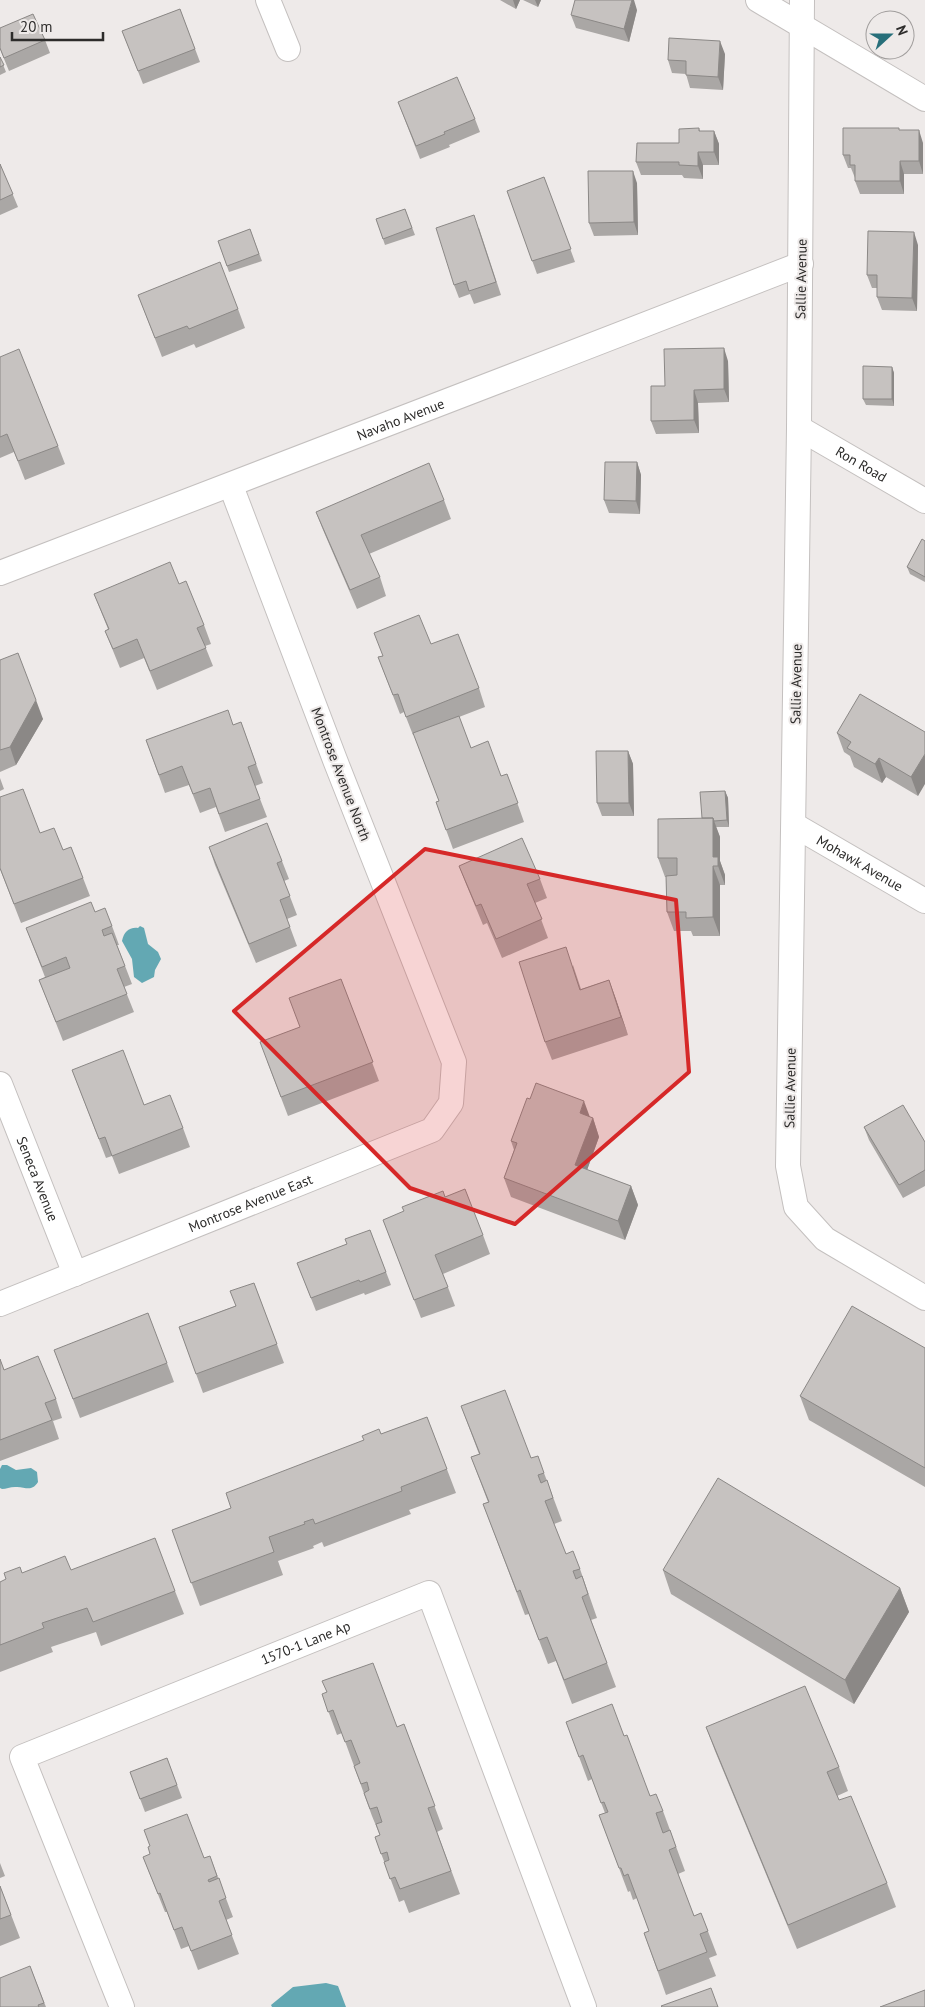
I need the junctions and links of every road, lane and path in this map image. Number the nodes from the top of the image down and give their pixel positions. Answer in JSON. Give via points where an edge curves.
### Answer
{"nodes":[{"id":1,"x":268,"y":0,"type":"edge"},
{"id":2,"x":758,"y":0,"type":"edge"},
{"id":3,"x":802,"y":0,"type":"edge"},
{"id":4,"x":802,"y":25,"type":"junction"},
{"id":5,"x":288,"y":48,"type":"dead end"},
{"id":6,"x":925,"y":98,"type":"edge"},
{"id":7,"x":801,"y":264,"type":"junction"},
{"id":8,"x":800,"y":428,"type":"junction"},
{"id":9,"x":231,"y":486,"type":"junction"},
{"id":10,"x":925,"y":501,"type":"edge"},
{"id":11,"x":0,"y":573,"type":"edge"},
{"id":12,"x":794,"y":825,"type":"junction"},
{"id":13,"x":925,"y":902,"type":"edge"},
{"id":14,"x":454,"y":1062,"type":"joint"},
{"id":15,"x":0,"y":1084,"type":"edge"},
{"id":16,"x":75,"y":1274,"type":"junction"},
{"id":17,"x":925,"y":1298,"type":"edge"},
{"id":18,"x":0,"y":1304,"type":"edge"},
{"id":19,"x":122,"y":2007,"type":"edge"},
{"id":20,"x":584,"y":2007,"type":"edge"}],
"edges":[{"from":1,"to":5,"type":"street"},
{"from":2,"to":4,"type":"street"},
{"from":3,"to":4,"type":"street","name":"Sallie Avenue"},
{"from":4,"to":6,"type":"street"},
{"from":4,"to":7,"type":"street","name":"Sallie Avenue"},
{"from":7,"to":8,"type":"street","name":"Sallie Avenue"},
{"from":7,"to":9,"type":"street","name":"Navaho Avenue"},
{"from":8,"to":10,"type":"street","name":"Ron Road"},
{"from":8,"to":12,"type":"street","name":"Sallie Avenue"},
{"from":9,"to":11,"type":"street","name":"Navaho Avenue"},
{"from":9,"to":14,"type":"street","name":"Montrose Avenue North"},
{"from":12,"to":13,"type":"street","name":"Mohawk Avenue"},
{"from":12,"to":17,"type":"street","name":"Sallie Avenue","via":[[788,1166],[796,1208],[825,1239]]},
{"from":14,"to":16,"type":"street","name":"Montrose Avenue East","via":[[451,1103],[432,1130]]},
{"from":15,"to":16,"type":"street","name":"Seneca Avenue"},
{"from":16,"to":18,"type":"street","name":"Montrose Avenue East"},
{"from":19,"to":20,"type":"street","name":"1570-1 Lane Ap","via":[[22,1757],[429,1593]]}]}
